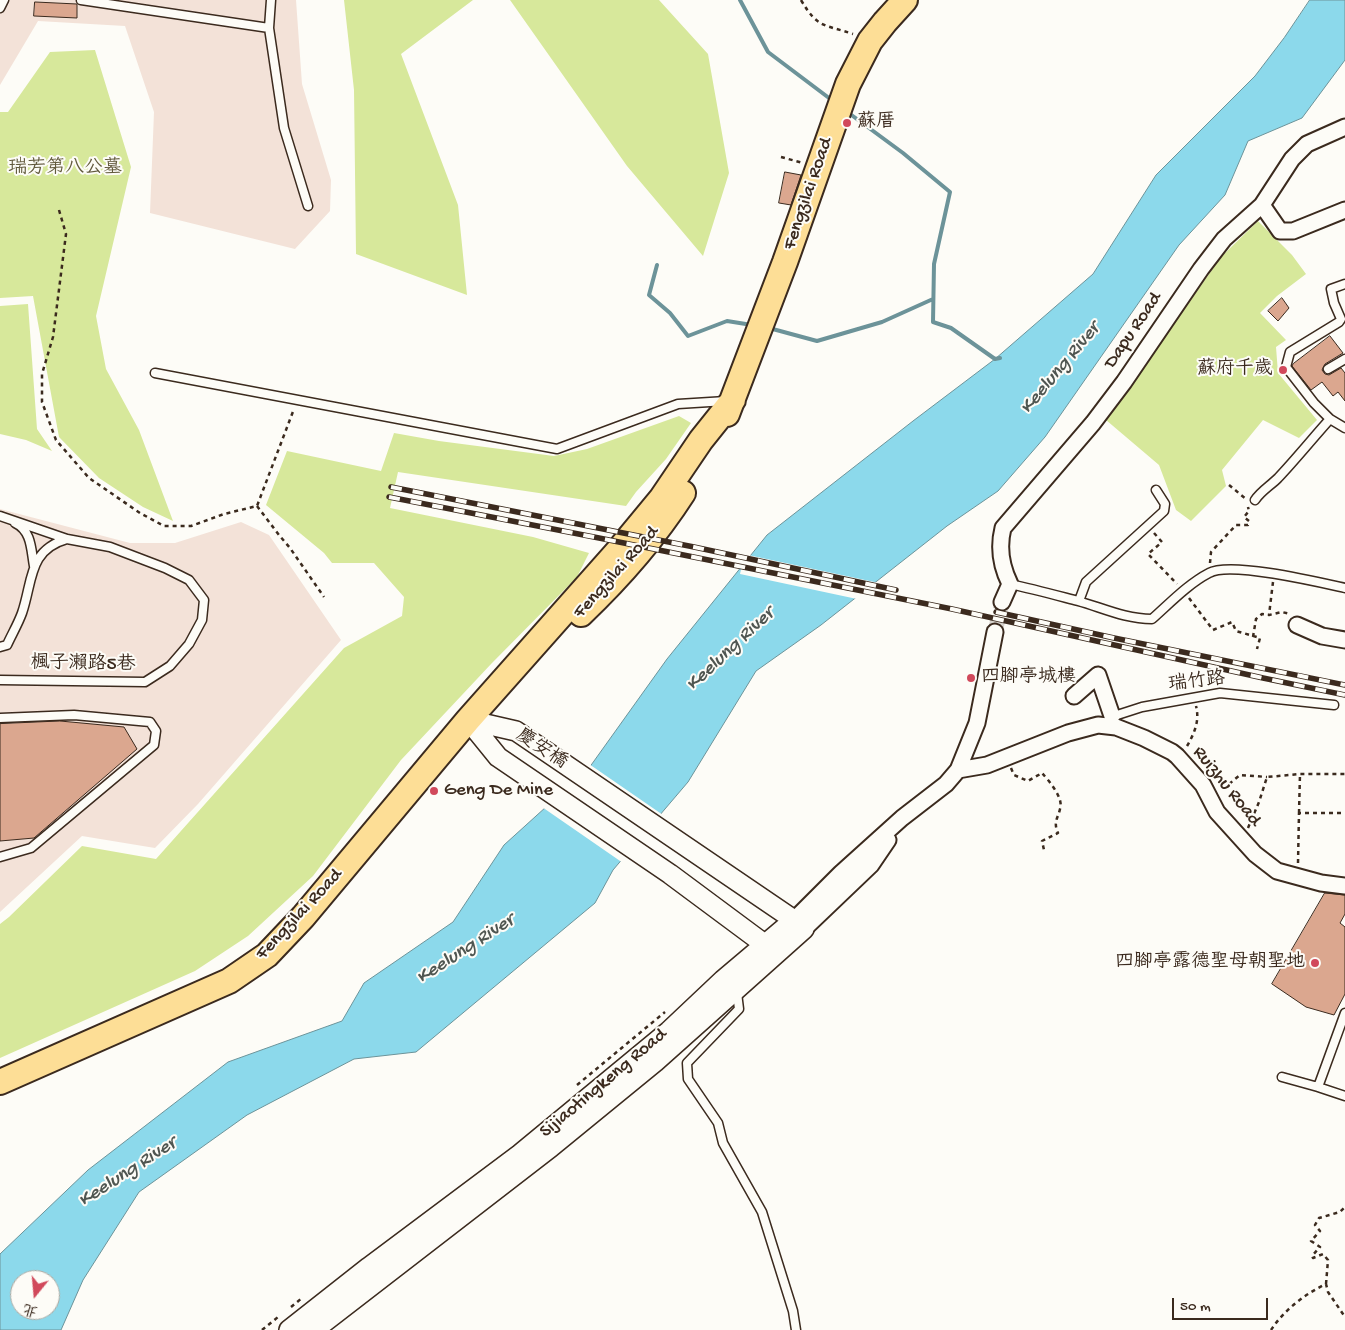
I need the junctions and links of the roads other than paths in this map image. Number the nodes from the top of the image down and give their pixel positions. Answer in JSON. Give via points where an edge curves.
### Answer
{"nodes":[{"id":1,"x":4,"y":0,"type":"edge"},
{"id":2,"x":82,"y":0,"type":"edge"},
{"id":3,"x":271,"y":0,"type":"edge"},
{"id":4,"x":905,"y":0,"type":"edge"},
{"id":5,"x":0,"y":8,"type":"edge"},
{"id":6,"x":269,"y":28,"type":"junction"},
{"id":7,"x":1345,"y":127,"type":"edge"},
{"id":8,"x":1262,"y":205,"type":"junction"},
{"id":9,"x":308,"y":206,"type":"dead end"},
{"id":10,"x":1345,"y":210,"type":"edge"},
{"id":11,"x":1345,"y":284,"type":"edge"},
{"id":12,"x":1345,"y":359,"type":"edge"},
{"id":13,"x":1328,"y":369,"type":"dead end"},
{"id":14,"x":155,"y":373,"type":"dead end"},
{"id":15,"x":733,"y":400,"type":"junction"},
{"id":16,"x":1330,"y":419,"type":"junction"},
{"id":17,"x":1345,"y":428,"type":"edge"},
{"id":18,"x":1156,"y":490,"type":"dead end"},
{"id":19,"x":1256,"y":500,"type":"dead end"},
{"id":20,"x":0,"y":516,"type":"edge"},
{"id":21,"x":67,"y":539,"type":"junction"},
{"id":22,"x":34,"y":566,"type":"junction"},
{"id":23,"x":1010,"y":584,"type":"junction"},
{"id":24,"x":1345,"y":588,"type":"edge"},
{"id":25,"x":1079,"y":601,"type":"junction"},
{"id":26,"x":1002,"y":602,"type":"tunnel mouth"},
{"id":27,"x":1297,"y":625,"type":"road end"},
{"id":28,"x":995,"y":632,"type":"tunnel mouth"},
{"id":29,"x":1345,"y":640,"type":"edge"},
{"id":30,"x":0,"y":646,"type":"edge"},
{"id":31,"x":0,"y":680,"type":"edge"},
{"id":32,"x":1074,"y":696,"type":"dead end"},
{"id":33,"x":1334,"y":705,"type":"dead end"},
{"id":34,"x":1112,"y":716,"type":"junction"},
{"id":35,"x":0,"y":718,"type":"edge"},
{"id":36,"x":468,"y":720,"type":"junction"},
{"id":37,"x":1098,"y":725,"type":"junction"},
{"id":38,"x":958,"y":770,"type":"junction"},
{"id":39,"x":0,"y":856,"type":"edge"},
{"id":40,"x":1345,"y":886,"type":"edge"},
{"id":41,"x":799,"y":925,"type":"junction"},
{"id":42,"x":771,"y":950,"type":"junction"},
{"id":43,"x":737,"y":991,"type":"junction"},
{"id":44,"x":1345,"y":1013,"type":"edge"},
{"id":45,"x":1343,"y":1022,"type":"edge"},
{"id":46,"x":1282,"y":1078,"type":"dead end"},
{"id":47,"x":0,"y":1082,"type":"edge"},
{"id":48,"x":1318,"y":1087,"type":"junction"},
{"id":49,"x":1345,"y":1096,"type":"edge"},
{"id":50,"x":286,"y":1322,"type":"edge"},
{"id":51,"x":314,"y":1330,"type":"edge"},
{"id":52,"x":796,"y":1330,"type":"edge"}],
"edges":[{"from":1,"to":5,"type":"lane"},
{"from":2,"to":6,"type":"lane"},
{"from":3,"to":6,"type":"lane"},
{"from":4,"to":15,"type":"main road","name":"Fengzilai Road","via":[[870,41],[848,84]]},
{"from":6,"to":9,"type":"lane","via":[[284,128]]},
{"from":7,"to":8,"type":"street","name":"Dapu Road","via":[[1307,144],[1292,159]]},
{"from":8,"to":10,"type":"street","via":[[1280,231],[1293,230]]},
{"from":8,"to":23,"type":"street","name":"Dapu Road","via":[[1224,239],[1093,423],[1003,528],[1001,556],[1004,574]]},
{"from":11,"to":16,"type":"lane","via":[[1331,289],[1341,318],[1339,322],[1290,352],[1286,367]]},
{"from":12,"to":13,"type":"lane"},
{"from":14,"to":15,"type":"lane","via":[[557,449],[678,404]]},
{"from":15,"to":36,"type":"main road","name":"Fengzilai Road","via":[[661,499]]},
{"from":16,"to":17,"type":"lane"},
{"from":16,"to":19,"type":"lane"},
{"from":18,"to":25,"type":"lane","via":[[1165,504],[1164,511],[1086,582]]},
{"from":20,"to":21,"type":"lane","name":"楓子瀨路5巷"},
{"from":20,"to":22,"type":"lane","via":[[20,525],[30,538]]},
{"from":21,"to":22,"type":"lane","via":[[56,542],[38,557]]},
{"from":21,"to":31,"type":"lane","name":"楓子瀨路5巷","via":[[110,547],[189,580],[204,600],[202,620],[189,644],[170,666],[145,682]]},
{"from":22,"to":30,"type":"lane","via":[[22,613],[7,645]]},
{"from":23,"to":25,"type":"lane"},
{"from":23,"to":26,"type":"street"},
{"from":24,"to":25,"type":"lane","via":[[1232,569],[1210,572],[1152,619],[1125,617]]},
{"from":27,"to":29,"type":"street","via":[[1322,636]]},
{"from":28,"to":38,"type":"street","via":[[977,723]]},
{"from":32,"to":34,"type":"street","via":[[1098,675]]},
{"from":33,"to":34,"type":"lane","name":"瑞竹路","via":[[1220,693],[1142,707]]},
{"from":34,"to":37,"type":"lane","name":"瑞竹路"},
{"from":35,"to":39,"type":"lane","via":[[74,715],[150,722],[156,731],[154,744],[31,848]]},
{"from":36,"to":41,"type":"street","name":"慶安橋","via":[[516,731]]},
{"from":36,"to":42,"type":"street","name":"慶安橋","via":[[498,757],[670,874]]},
{"from":36,"to":47,"type":"main road","name":"Fengzilai Road","via":[[303,917],[267,955],[229,981]]},
{"from":37,"to":38,"type":"street","name":"Ruizhu Road","via":[[1068,733],[987,765]]},
{"from":37,"to":40,"type":"street","name":"Ruizhu Road","via":[[1116,727],[1177,756],[1203,786],[1217,812],[1276,871]]},
{"from":38,"to":41,"type":"street","name":"Sijiaotingkeng Road","via":[[946,784],[902,818],[842,873]]},
{"from":41,"to":42,"type":"street","name":"Sijiaotingkeng Road"},
{"from":42,"to":43,"type":"street","name":"Sijiaotingkeng Road"},
{"from":42,"to":50,"type":"street","name":"Sijiaotingkeng Road","via":[[723,980],[669,1031],[520,1154],[369,1267]]},
{"from":43,"to":51,"type":"street","name":"Sijiaotingkeng Road","via":[[551,1147]]},
{"from":43,"to":52,"type":"lane","via":[[738,1009],[687,1063],[688,1078],[718,1123],[723,1143],[762,1212],[793,1310]]},
{"from":44,"to":45,"type":"lane"},
{"from":45,"to":48,"type":"lane"},
{"from":46,"to":48,"type":"lane"},
{"from":48,"to":49,"type":"lane"}]}
